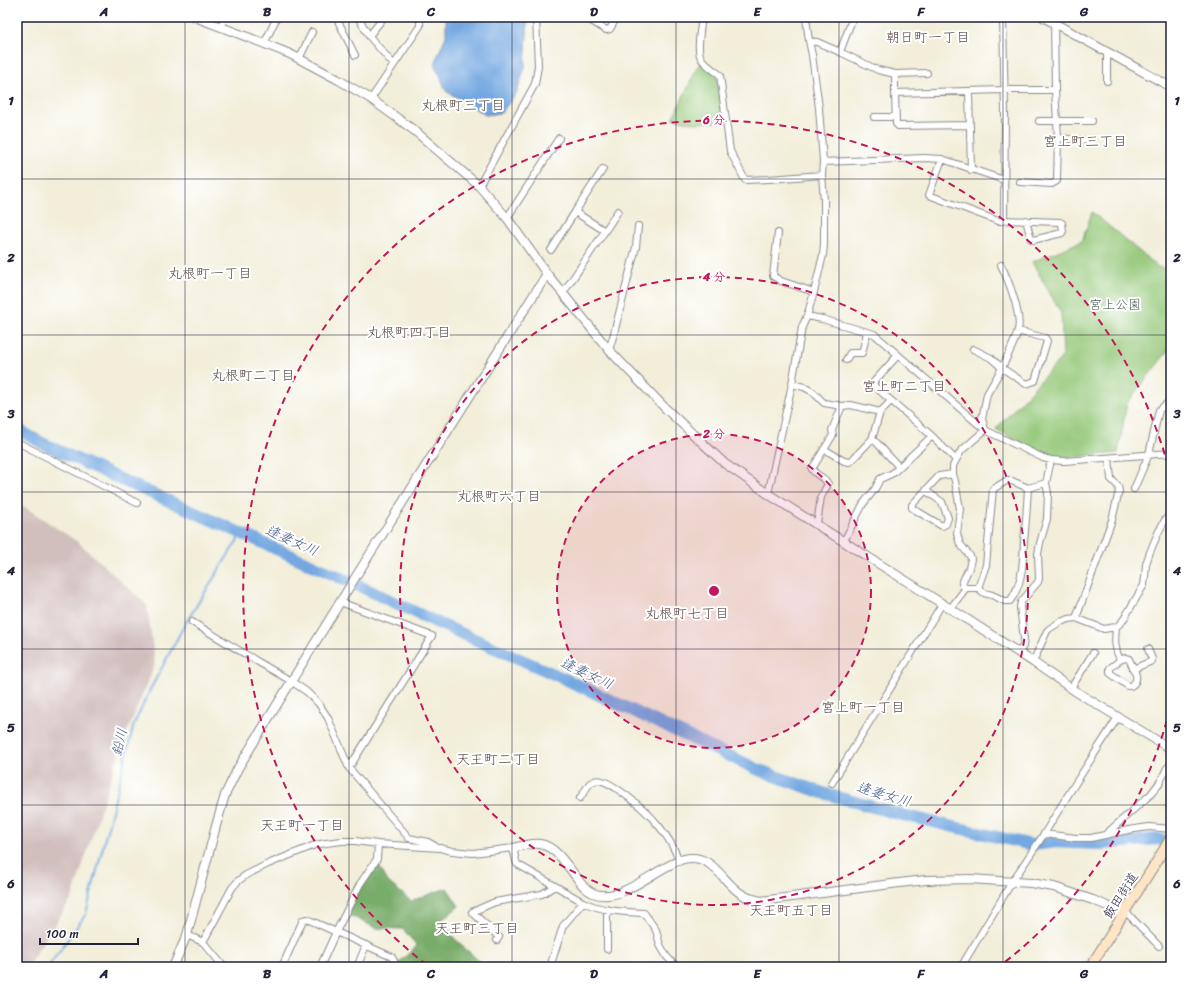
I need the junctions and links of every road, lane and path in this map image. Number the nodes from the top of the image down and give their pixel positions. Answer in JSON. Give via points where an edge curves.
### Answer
{"nodes":[{"id":1,"x":224,"y":17,"type":"edge"},
{"id":2,"x":277,"y":17,"type":"edge"},
{"id":3,"x":336,"y":17,"type":"edge"},
{"id":4,"x":358,"y":17,"type":"edge"},
{"id":5,"x":384,"y":17,"type":"edge"},
{"id":6,"x":420,"y":17,"type":"edge"},
{"id":7,"x":536,"y":17,"type":"edge"},
{"id":8,"x":617,"y":17,"type":"edge"},
{"id":9,"x":702,"y":17,"type":"edge"},
{"id":10,"x":806,"y":17,"type":"edge"},
{"id":11,"x":853,"y":17,"type":"edge"},
{"id":12,"x":1003,"y":17,"type":"edge"},
{"id":13,"x":1043,"y":17,"type":"edge"},
{"id":14,"x":1168,"y":17,"type":"edge"},
{"id":15,"x":198,"y":18,"type":"edge"},
{"id":16,"x":587,"y":18,"type":"edge"},
{"id":17,"x":1171,"y":18,"type":"edge"},
{"id":18,"x":1054,"y":20,"type":"edge"},
{"id":19,"x":222,"y":27,"type":"junction"},
{"id":20,"x":312,"y":32,"type":"dead end"},
{"id":21,"x":369,"y":36,"type":"junction"},
{"id":22,"x":809,"y":41,"type":"junction"},
{"id":23,"x":264,"y":44,"type":"junction"},
{"id":24,"x":840,"y":52,"type":"junction"},
{"id":25,"x":1107,"y":52,"type":"junction"},
{"id":26,"x":355,"y":55,"type":"dead end"},
{"id":27,"x":299,"y":59,"type":"junction"},
{"id":28,"x":394,"y":65,"type":"junction"},
{"id":29,"x":927,"y":73,"type":"dead end"},
{"id":30,"x":895,"y":74,"type":"junction"},
{"id":31,"x":1107,"y":81,"type":"dead end"},
{"id":32,"x":1171,"y":87,"type":"edge"},
{"id":33,"x":1004,"y":90,"type":"junction"},
{"id":34,"x":1055,"y":90,"type":"junction"},
{"id":35,"x":969,"y":91,"type":"junction"},
{"id":36,"x":895,"y":93,"type":"junction"},
{"id":37,"x":371,"y":99,"type":"junction"},
{"id":38,"x":874,"y":117,"type":"dead end"},
{"id":39,"x":896,"y":117,"type":"junction"},
{"id":40,"x":1039,"y":121,"type":"dead end"},
{"id":41,"x":1057,"y":121,"type":"junction"},
{"id":42,"x":1092,"y":121,"type":"dead end"},
{"id":43,"x":969,"y":125,"type":"junction"},
{"id":44,"x":558,"y":138,"type":"dead end"},
{"id":45,"x":1058,"y":138,"type":"junction"},
{"id":46,"x":1092,"y":141,"type":"dead end"},
{"id":47,"x":942,"y":159,"type":"junction"},
{"id":48,"x":823,"y":162,"type":"junction"},
{"id":49,"x":603,"y":169,"type":"dead end"},
{"id":50,"x":971,"y":170,"type":"junction"},
{"id":51,"x":822,"y":175,"type":"junction"},
{"id":52,"x":1004,"y":180,"type":"junction"},
{"id":53,"x":1020,"y":182,"type":"dead end"},
{"id":54,"x":479,"y":186,"type":"junction"},
{"id":55,"x":618,"y":211,"type":"dead end"},
{"id":56,"x":575,"y":212,"type":"junction"},
{"id":57,"x":507,"y":218,"type":"junction"},
{"id":58,"x":1004,"y":220,"type":"junction"},
{"id":59,"x":1026,"y":220,"type":"junction"},
{"id":60,"x":638,"y":226,"type":"dead end"},
{"id":61,"x":605,"y":231,"type":"junction"},
{"id":62,"x":778,"y":233,"type":"dead end"},
{"id":63,"x":552,"y":250,"type":"dead end"},
{"id":64,"x":1000,"y":265,"type":"dead end"},
{"id":65,"x":547,"y":274,"type":"junction"},
{"id":66,"x":814,"y":292,"type":"junction"},
{"id":67,"x":563,"y":293,"type":"junction"},
{"id":68,"x":807,"y":316,"type":"junction"},
{"id":69,"x":1018,"y":331,"type":"junction"},
{"id":70,"x":867,"y":332,"type":"junction"},
{"id":71,"x":973,"y":348,"type":"dead end"},
{"id":72,"x":609,"y":350,"type":"junction"},
{"id":73,"x":898,"y":355,"type":"junction"},
{"id":74,"x":846,"y":360,"type":"dead end"},
{"id":75,"x":1002,"y":368,"type":"junction"},
{"id":76,"x":792,"y":384,"type":"junction"},
{"id":77,"x":1171,"y":400,"type":"edge"},
{"id":78,"x":891,"y":401,"type":"junction"},
{"id":79,"x":842,"y":406,"type":"junction"},
{"id":80,"x":880,"y":412,"type":"junction"},
{"id":81,"x":985,"y":430,"type":"junction"},
{"id":82,"x":932,"y":436,"type":"junction"},
{"id":83,"x":872,"y":439,"type":"junction"},
{"id":84,"x":17,"y":442,"type":"edge"},
{"id":85,"x":824,"y":449,"type":"junction"},
{"id":86,"x":1171,"y":453,"type":"edge"},
{"id":87,"x":1149,"y":454,"type":"junction"},
{"id":88,"x":1109,"y":458,"type":"junction"},
{"id":89,"x":956,"y":460,"type":"junction"},
{"id":90,"x":1052,"y":460,"type":"junction"},
{"id":91,"x":899,"y":467,"type":"junction"},
{"id":92,"x":953,"y":474,"type":"junction"},
{"id":93,"x":1046,"y":484,"type":"junction"},
{"id":94,"x":1028,"y":488,"type":"junction"},
{"id":95,"x":1134,"y":489,"type":"dead end"},
{"id":96,"x":926,"y":491,"type":"dead end"},
{"id":97,"x":768,"y":494,"type":"junction"},
{"id":98,"x":137,"y":503,"type":"dead end"},
{"id":99,"x":1171,"y":513,"type":"edge"},
{"id":100,"x":817,"y":524,"type":"junction"},
{"id":101,"x":844,"y":541,"type":"junction"},
{"id":102,"x":966,"y":588,"type":"junction"},
{"id":103,"x":978,"y":588,"type":"junction"},
{"id":104,"x":342,"y":598,"type":"junction"},
{"id":105,"x":942,"y":604,"type":"junction"},
{"id":106,"x":950,"y":609,"type":"junction"},
{"id":107,"x":1076,"y":618,"type":"junction"},
{"id":108,"x":192,"y":622,"type":"dead end"},
{"id":109,"x":1116,"y":627,"type":"junction"},
{"id":110,"x":1148,"y":649,"type":"dead end"},
{"id":111,"x":1019,"y":653,"type":"junction"},
{"id":112,"x":1092,"y":653,"type":"dead end"},
{"id":113,"x":1120,"y":660,"type":"junction"},
{"id":114,"x":1033,"y":662,"type":"junction"},
{"id":115,"x":1133,"y":669,"type":"junction"},
{"id":116,"x":291,"y":681,"type":"junction"},
{"id":117,"x":1071,"y":688,"type":"junction"},
{"id":118,"x":1118,"y":717,"type":"junction"},
{"id":119,"x":1171,"y":749,"type":"edge"},
{"id":120,"x":1171,"y":764,"type":"edge"},
{"id":121,"x":349,"y":768,"type":"junction"},
{"id":122,"x":832,"y":783,"type":"dead end"},
{"id":123,"x":580,"y":798,"type":"dead end"},
{"id":124,"x":1171,"y":829,"type":"edge"},
{"id":125,"x":1106,"y":834,"type":"junction"},
{"id":126,"x":1043,"y":836,"type":"junction"},
{"id":127,"x":1171,"y":837,"type":"edge"},
{"id":128,"x":378,"y":844,"type":"junction"},
{"id":129,"x":440,"y":848,"type":"junction"},
{"id":130,"x":513,"y":848,"type":"junction"},
{"id":131,"x":679,"y":861,"type":"junction"},
{"id":132,"x":1012,"y":882,"type":"junction"},
{"id":133,"x":555,"y":886,"type":"junction"},
{"id":134,"x":582,"y":902,"type":"junction"},
{"id":135,"x":607,"y":909,"type":"junction"},
{"id":136,"x":1124,"y":913,"type":"junction"},
{"id":137,"x":336,"y":932,"type":"junction"},
{"id":138,"x":187,"y":936,"type":"junction"},
{"id":139,"x":497,"y":940,"type":"dead end"},
{"id":140,"x":203,"y":942,"type":"junction"},
{"id":141,"x":366,"y":945,"type":"junction"},
{"id":142,"x":1159,"y":946,"type":"dead end"},
{"id":143,"x":607,"y":949,"type":"dead end"},
{"id":144,"x":173,"y":967,"type":"edge"},
{"id":145,"x":224,"y":967,"type":"edge"},
{"id":146,"x":282,"y":967,"type":"edge"},
{"id":147,"x":320,"y":967,"type":"edge"},
{"id":148,"x":357,"y":967,"type":"edge"},
{"id":149,"x":393,"y":967,"type":"edge"},
{"id":150,"x":550,"y":967,"type":"edge"},
{"id":151,"x":677,"y":967,"type":"edge"},
{"id":152,"x":961,"y":967,"type":"edge"},
{"id":153,"x":1090,"y":967,"type":"edge"}],
"edges":[{"from":1,"to":19,"type":"street"},
{"from":2,"to":23,"type":"street"},
{"from":3,"to":26,"type":"street"},
{"from":4,"to":21,"type":"street"},
{"from":5,"to":21,"type":"street"},
{"from":6,"to":28,"type":"street","via":[[420,26]]},
{"from":7,"to":54,"type":"street","via":[[538,66],[535,84]]},
{"from":8,"to":16,"type":"street","via":[[610,29],[606,30]]},
{"from":9,"to":51,"type":"street","via":[[700,56],[720,75],[730,151],[745,180]]},
{"from":10,"to":22,"type":"street"},
{"from":11,"to":24,"type":"street"},
{"from":12,"to":33,"type":"street"},
{"from":13,"to":18,"type":"street"},
{"from":14,"to":17,"type":"street"},
{"from":15,"to":19,"type":"street"},
{"from":18,"to":25,"type":"street"},
{"from":18,"to":34,"type":"street"},
{"from":19,"to":23,"type":"street"},
{"from":20,"to":27,"type":"street"},
{"from":21,"to":28,"type":"street"},
{"from":22,"to":24,"type":"street"},
{"from":22,"to":48,"type":"street","via":[[818,97]]},
{"from":23,"to":27,"type":"street"},
{"from":24,"to":30,"type":"street","via":[[878,70]]},
{"from":25,"to":31,"type":"street"},
{"from":25,"to":32,"type":"street"},
{"from":27,"to":37,"type":"street"},
{"from":28,"to":37,"type":"street"},
{"from":29,"to":30,"type":"street"},
{"from":30,"to":36,"type":"street"},
{"from":33,"to":34,"type":"street"},
{"from":33,"to":35,"type":"street"},
{"from":33,"to":52,"type":"street"},
{"from":34,"to":41,"type":"street"},
{"from":35,"to":36,"type":"street"},
{"from":35,"to":43,"type":"street"},
{"from":36,"to":39,"type":"street"},
{"from":37,"to":54,"type":"street","via":[[415,131]]},
{"from":38,"to":39,"type":"street"},
{"from":39,"to":43,"type":"street","via":[[896,124],[900,127]]},
{"from":40,"to":41,"type":"street"},
{"from":41,"to":42,"type":"street"},
{"from":41,"to":45,"type":"street"},
{"from":43,"to":50,"type":"street"},
{"from":44,"to":57,"type":"street"},
{"from":45,"to":46,"type":"street"},
{"from":45,"to":53,"type":"street","via":[[1057,181],[1052,184]]},
{"from":47,"to":48,"type":"street"},
{"from":47,"to":50,"type":"street"},
{"from":47,"to":58,"type":"street","via":[[929,195],[998,221]]},
{"from":48,"to":51,"type":"street"},
{"from":49,"to":56,"type":"street"},
{"from":50,"to":52,"type":"street"},
{"from":51,"to":66,"type":"street","via":[[824,244]]},
{"from":52,"to":58,"type":"street"},
{"from":54,"to":57,"type":"street"},
{"from":55,"to":61,"type":"street"},
{"from":56,"to":61,"type":"street"},
{"from":56,"to":63,"type":"street"},
{"from":57,"to":65,"type":"street"},
{"from":58,"to":59,"type":"street"},
{"from":59,"to":59,"type":"street","via":[[1060,222],[1063,232],[1033,240]]},
{"from":60,"to":72,"type":"street","via":[[636,247]]},
{"from":61,"to":67,"type":"street"},
{"from":62,"to":66,"type":"street","via":[[772,276]]},
{"from":64,"to":69,"type":"street","via":[[1014,299],[1020,322]]},
{"from":65,"to":67,"type":"street"},
{"from":65,"to":104,"type":"street"},
{"from":66,"to":68,"type":"street"},
{"from":67,"to":72,"type":"street"},
{"from":68,"to":70,"type":"street"},
{"from":68,"to":76,"type":"street","via":[[802,327]]},
{"from":69,"to":75,"type":"street"},
{"from":69,"to":75,"type":"street","via":[[1045,338],[1047,342],[1035,381],[1026,384]]},
{"from":70,"to":73,"type":"street","via":[[874,334]]},
{"from":70,"to":74,"type":"street","via":[[862,353],[850,353]]},
{"from":71,"to":75,"type":"street"},
{"from":72,"to":97,"type":"street","via":[[664,408],[724,463]]},
{"from":73,"to":78,"type":"street","via":[[872,384]]},
{"from":73,"to":81,"type":"street"},
{"from":75,"to":81,"type":"street","via":[[987,394],[982,419]]},
{"from":76,"to":79,"type":"street","via":[[813,392],[824,403]]},
{"from":76,"to":97,"type":"street"},
{"from":77,"to":87,"type":"street","via":[[1159,410]]},
{"from":78,"to":80,"type":"street"},
{"from":78,"to":82,"type":"street"},
{"from":79,"to":80,"type":"street","via":[[851,405]]},
{"from":79,"to":85,"type":"street","via":[[832,430],[833,435]]},
{"from":80,"to":83,"type":"street"},
{"from":81,"to":89,"type":"street","via":[[960,451]]},
{"from":81,"to":90,"type":"street"},
{"from":82,"to":89,"type":"street"},
{"from":82,"to":91,"type":"street"},
{"from":83,"to":85,"type":"street","via":[[849,462]]},
{"from":83,"to":91,"type":"street"},
{"from":84,"to":98,"type":"street"},
{"from":85,"to":100,"type":"street","via":[[812,469],[828,484],[821,497]]},
{"from":86,"to":87,"type":"street"},
{"from":87,"to":88,"type":"street"},
{"from":87,"to":95,"type":"street"},
{"from":88,"to":90,"type":"street"},
{"from":88,"to":107,"type":"street","via":[[1111,479],[1119,491],[1112,520]]},
{"from":89,"to":92,"type":"street"},
{"from":90,"to":93,"type":"street"},
{"from":91,"to":101,"type":"street","via":[[880,479],[863,504]]},
{"from":92,"to":96,"type":"street","via":[[939,476],[912,505],[912,508],[942,526],[946,524],[948,518],[942,502]]},
{"from":92,"to":102,"type":"street","via":[[960,508],[957,534],[960,544],[971,559],[962,583]]},
{"from":93,"to":94,"type":"street"},
{"from":93,"to":111,"type":"street","via":[[1048,510],[1038,554],[1039,579],[1021,602],[1024,639]]},
{"from":94,"to":103,"type":"street","via":[[1006,481],[993,489],[986,565]]},
{"from":94,"to":103,"type":"street","via":[[1022,573],[1017,588],[1010,601],[984,593]]},
{"from":97,"to":100,"type":"street"},
{"from":99,"to":109,"type":"street","via":[[1150,552],[1144,585],[1122,622]]},
{"from":100,"to":101,"type":"street"},
{"from":101,"to":105,"type":"street"},
{"from":102,"to":103,"type":"street"},
{"from":102,"to":106,"type":"street"},
{"from":104,"to":116,"type":"street"},
{"from":104,"to":121,"type":"street","via":[[432,636]]},
{"from":105,"to":106,"type":"street"},
{"from":105,"to":122,"type":"street"},
{"from":106,"to":111,"type":"street"},
{"from":107,"to":109,"type":"street","via":[[1104,630]]},
{"from":107,"to":114,"type":"street","via":[[1065,620],[1049,629]]},
{"from":108,"to":116,"type":"street"},
{"from":109,"to":113,"type":"street","via":[[1115,643]]},
{"from":110,"to":115,"type":"street","via":[[1152,661]]},
{"from":111,"to":114,"type":"street"},
{"from":112,"to":117,"type":"street"},
{"from":113,"to":115,"type":"street","via":[[1129,659]]},
{"from":113,"to":115,"type":"street","via":[[1110,668],[1110,673],[1128,686],[1134,684],[1137,678]]},
{"from":114,"to":117,"type":"street"},
{"from":116,"to":121,"type":"street","via":[[320,704]]},
{"from":116,"to":138,"type":"street","via":[[238,768],[225,795]]},
{"from":117,"to":118,"type":"street"},
{"from":118,"to":119,"type":"street"},
{"from":118,"to":126,"type":"street"},
{"from":120,"to":125,"type":"street","via":[[1151,794]]},
{"from":121,"to":129,"type":"street","via":[[409,838],[428,842]]},
{"from":123,"to":131,"type":"street","via":[[590,783],[602,780],[609,784],[633,800],[660,827]]},
{"from":124,"to":125,"type":"street","via":[[1148,827]]},
{"from":125,"to":126,"type":"street","via":[[1091,838]]},
{"from":126,"to":132,"type":"street"},
{"from":127,"to":136,"type":"main road","name":"飯田街道"},
{"from":128,"to":129,"type":"street"},
{"from":128,"to":137,"type":"street","via":[[378,859],[360,884]]},
{"from":128,"to":140,"type":"street","via":[[342,841],[315,845],[246,875],[232,888]]},
{"from":129,"to":130,"type":"street","via":[[473,853]]},
{"from":130,"to":131,"type":"street","via":[[534,844],[547,847],[563,859],[583,886],[592,892],[611,895]]},
{"from":130,"to":133,"type":"street","via":[[517,864]]},
{"from":131,"to":132,"type":"street","via":[[696,858],[705,861],[743,895],[761,900],[926,880],[970,879]]},
{"from":132,"to":136,"type":"street","via":[[1054,887]]},
{"from":132,"to":152,"type":"street"},
{"from":133,"to":134,"type":"street"},
{"from":133,"to":139,"type":"street","via":[[542,894],[495,902],[472,912],[499,937]]},
{"from":134,"to":135,"type":"street"},
{"from":134,"to":150,"type":"street","via":[[563,926]]},
{"from":135,"to":143,"type":"street"},
{"from":135,"to":151,"type":"street","via":[[644,913],[656,930],[667,957]]},
{"from":136,"to":142,"type":"street"},
{"from":136,"to":153,"type":"main road","name":"飯田街道"},
{"from":137,"to":141,"type":"street"},
{"from":137,"to":146,"type":"street","via":[[307,919],[303,920]]},
{"from":137,"to":147,"type":"street"},
{"from":138,"to":140,"type":"street"},
{"from":138,"to":144,"type":"street"},
{"from":140,"to":145,"type":"street"},
{"from":141,"to":148,"type":"street"},
{"from":141,"to":149,"type":"street","via":[[392,956],[395,962]]}]}
